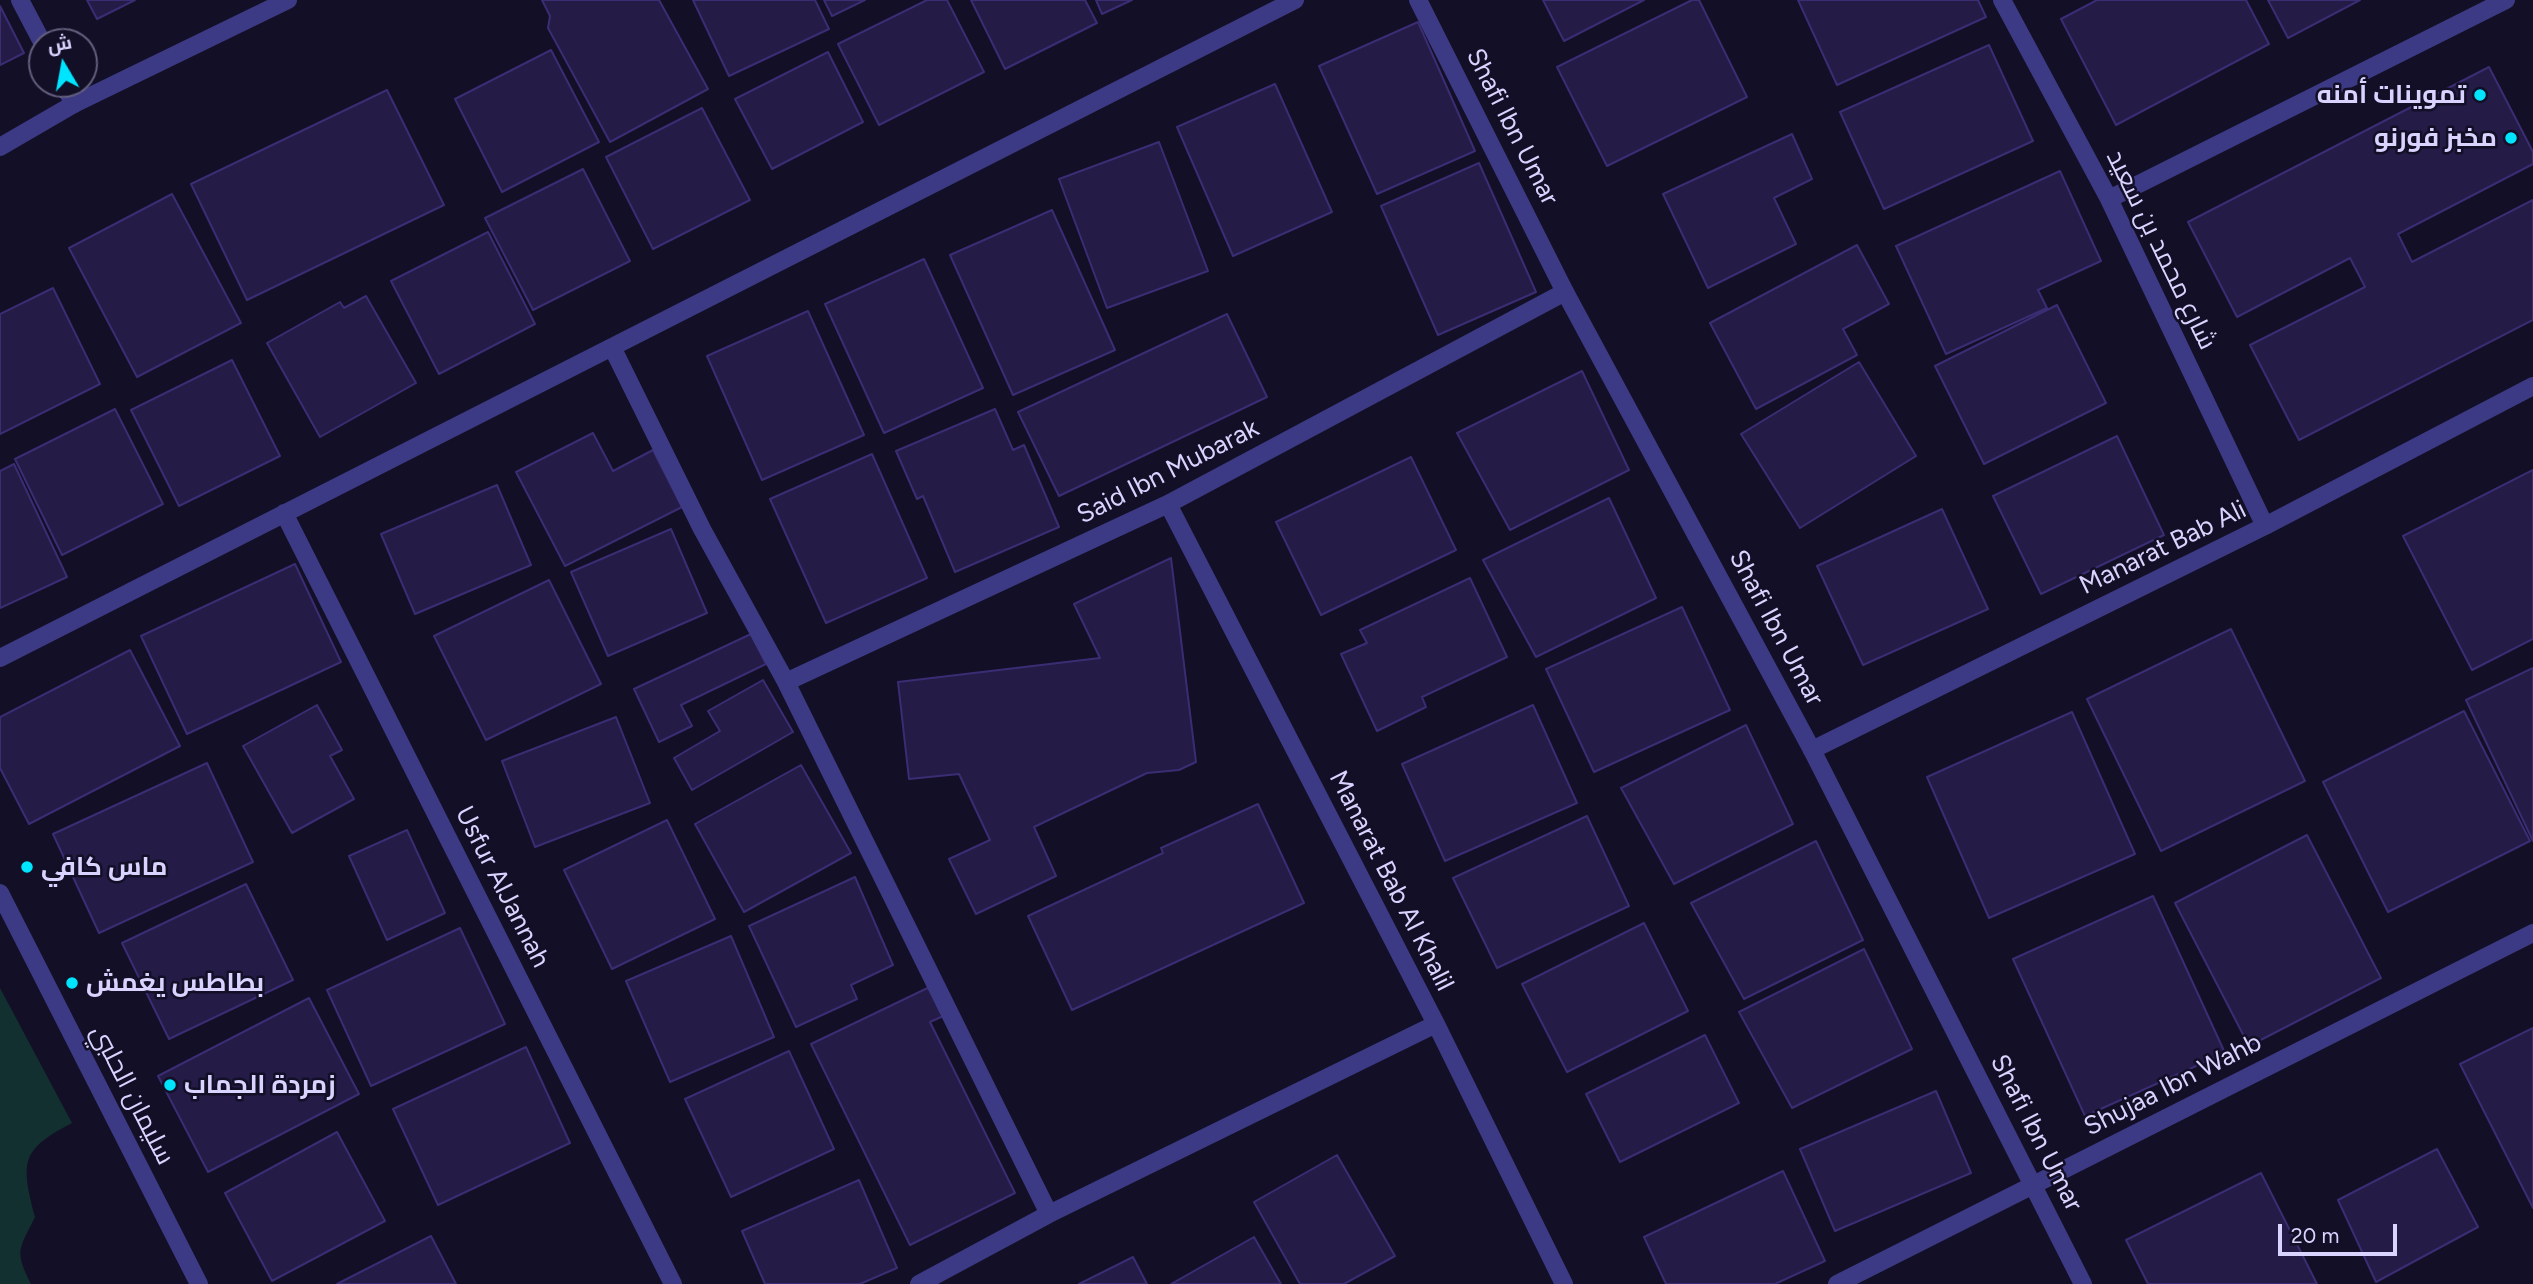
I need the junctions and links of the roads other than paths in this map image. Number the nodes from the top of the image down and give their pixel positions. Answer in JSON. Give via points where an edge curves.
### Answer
{"nodes":[{"id":1,"x":20,"y":0,"type":"edge"},
{"id":2,"x":288,"y":0,"type":"edge"},
{"id":3,"x":1295,"y":0,"type":"edge"},
{"id":4,"x":1418,"y":0,"type":"edge"},
{"id":5,"x":2002,"y":0,"type":"edge"},
{"id":6,"x":2506,"y":0,"type":"edge"},
{"id":7,"x":35,"y":28,"type":"edge"},
{"id":8,"x":71,"y":98,"type":"edge"},
{"id":9,"x":74,"y":104,"type":"junction"},
{"id":10,"x":0,"y":147,"type":"edge"},
{"id":11,"x":2109,"y":199,"type":"junction"},
{"id":12,"x":1565,"y":292,"type":"junction"},
{"id":13,"x":612,"y":347,"type":"junction"},
{"id":14,"x":2533,"y":386,"type":"edge"},
{"id":15,"x":1168,"y":505,"type":"junction"},
{"id":16,"x":284,"y":513,"type":"junction"},
{"id":17,"x":2265,"y":526,"type":"junction"},
{"id":18,"x":0,"y":658,"type":"edge"},
{"id":19,"x":786,"y":682,"type":"junction"},
{"id":20,"x":1812,"y":750,"type":"junction"},
{"id":21,"x":0,"y":893,"type":"edge"},
{"id":22,"x":2533,"y":933,"type":"edge"},
{"id":23,"x":1436,"y":1024,"type":"junction"},
{"id":24,"x":2034,"y":1185,"type":"junction"},
{"id":25,"x":1049,"y":1214,"type":"junction"},
{"id":26,"x":198,"y":1284,"type":"edge"},
{"id":27,"x":673,"y":1284,"type":"edge"},
{"id":28,"x":919,"y":1284,"type":"edge"},
{"id":29,"x":1564,"y":1284,"type":"edge"},
{"id":30,"x":1837,"y":1284,"type":"edge"},
{"id":31,"x":2083,"y":1284,"type":"edge"}],
"edges":[{"from":1,"to":7,"type":"street"},
{"from":2,"to":9,"type":"street"},
{"from":3,"to":13,"type":"street"},
{"from":4,"to":12,"type":"street","name":"Shafi Ibn Umar"},
{"from":5,"to":11,"type":"street","name":"شارع محمد بن سعيد"},
{"from":6,"to":11,"type":"street"},
{"from":8,"to":9,"type":"street"},
{"from":9,"to":10,"type":"street"},
{"from":11,"to":17,"type":"street","name":"شارع محمد بن سعيد"},
{"from":12,"to":15,"type":"street","name":"Said Ibn Mubarak"},
{"from":12,"to":20,"type":"street","name":"Shafi Ibn Umar"},
{"from":13,"to":16,"type":"street"},
{"from":13,"to":19,"type":"street","via":[[702,529]]},
{"from":14,"to":17,"type":"street","name":"Manarat Bab Ali"},
{"from":15,"to":19,"type":"street","name":"Said Ibn Mubarak"},
{"from":15,"to":23,"type":"street","name":"Manarat Bab Al Khalil"},
{"from":16,"to":18,"type":"street"},
{"from":16,"to":27,"type":"street","name":"Usfur AlJannah"},
{"from":17,"to":20,"type":"street","name":"Manarat Bab Ali"},
{"from":19,"to":25,"type":"street"},
{"from":20,"to":24,"type":"street","name":"Shafi Ibn Umar"},
{"from":21,"to":26,"type":"street","name":"سليمان الحلبي"},
{"from":22,"to":24,"type":"street","name":"Shujaa Ibn Wahb"},
{"from":23,"to":25,"type":"street"},
{"from":23,"to":29,"type":"street","name":"Manarat Bab Al Khalil"},
{"from":24,"to":30,"type":"street","name":"Shujaa Ibn Wahb"},
{"from":24,"to":31,"type":"street","name":"Shafi Ibn Umar"},
{"from":25,"to":28,"type":"street"}]}
